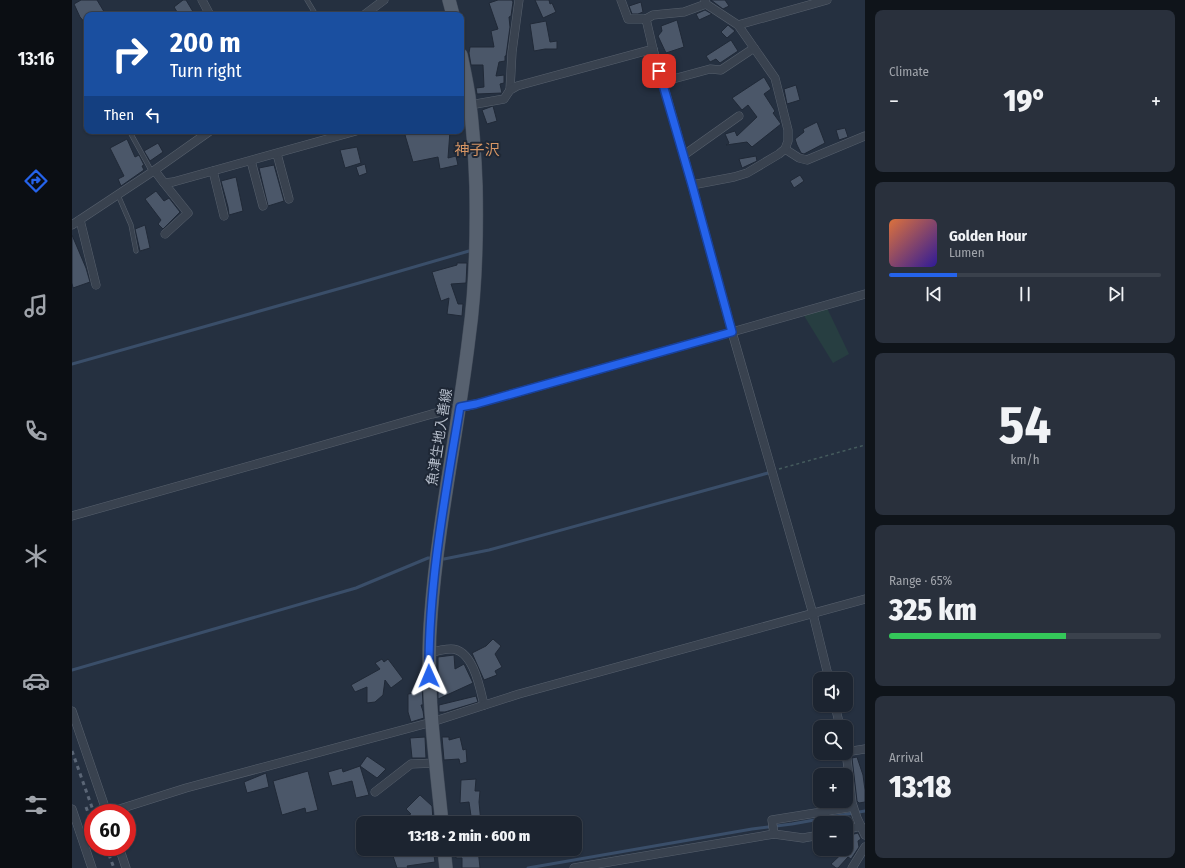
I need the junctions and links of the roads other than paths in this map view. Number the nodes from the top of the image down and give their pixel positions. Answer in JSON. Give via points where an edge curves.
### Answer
{"nodes":[{"id":1,"x":202,"y":0,"type":"edge"},
{"id":2,"x":307,"y":0,"type":"edge"},
{"id":3,"x":384,"y":0,"type":"edge"},
{"id":4,"x":449,"y":0,"type":"edge"},
{"id":5,"x":519,"y":0,"type":"edge"},
{"id":6,"x":621,"y":0,"type":"edge"},
{"id":7,"x":826,"y":0,"type":"edge"},
{"id":8,"x":817,"y":1,"type":"edge"},
{"id":9,"x":705,"y":2,"type":"edge"},
{"id":10,"x":208,"y":12,"type":"edge"},
{"id":11,"x":314,"y":12,"type":"edge"},
{"id":12,"x":368,"y":12,"type":"edge"},
{"id":13,"x":452,"y":12,"type":"edge"},
{"id":14,"x":646,"y":19,"type":"junction"},
{"id":15,"x":738,"y":24,"type":"junction"},
{"id":16,"x":754,"y":48,"type":"junction"},
{"id":17,"x":653,"y":49,"type":"junction"},
{"id":18,"x":464,"y":80,"type":"edge"},
{"id":19,"x":662,"y":82,"type":"junction"},
{"id":20,"x":510,"y":90,"type":"junction"},
{"id":21,"x":467,"y":101,"type":"edge"},
{"id":22,"x":739,"y":116,"type":"dead end"},
{"id":23,"x":131,"y":134,"type":"dead end"},
{"id":24,"x":206,"y":134,"type":"edge"},
{"id":25,"x":346,"y":134,"type":"edge"},
{"id":26,"x":865,"y":136,"type":"edge"},
{"id":27,"x":785,"y":149,"type":"junction"},
{"id":28,"x":277,"y":154,"type":"junction"},
{"id":29,"x":684,"y":155,"type":"junction"},
{"id":30,"x":251,"y":161,"type":"junction"},
{"id":31,"x":153,"y":171,"type":"junction"},
{"id":32,"x":213,"y":171,"type":"junction"},
{"id":33,"x":164,"y":183,"type":"junction"},
{"id":34,"x":692,"y":185,"type":"junction"},
{"id":35,"x":117,"y":195,"type":"junction"},
{"id":36,"x":290,"y":199,"type":"dead end"},
{"id":37,"x":263,"y":206,"type":"dead end"},
{"id":38,"x":224,"y":216,"type":"dead end"},
{"id":39,"x":80,"y":220,"type":"junction"},
{"id":40,"x":72,"y":225,"type":"edge"},
{"id":41,"x":165,"y":234,"type":"dead end"},
{"id":42,"x":136,"y":251,"type":"dead end"},
{"id":43,"x":96,"y":285,"type":"dead end"},
{"id":44,"x":865,"y":294,"type":"edge"},
{"id":45,"x":732,"y":332,"type":"junction"},
{"id":46,"x":460,"y":407,"type":"junction"},
{"id":47,"x":72,"y":516,"type":"edge"},
{"id":48,"x":865,"y":599,"type":"edge"},
{"id":49,"x":813,"y":614,"type":"junction"},
{"id":50,"x":429,"y":653,"type":"junction"},
{"id":51,"x":827,"y":672,"type":"edge"},
{"id":52,"x":484,"y":705,"type":"junction"},
{"id":53,"x":72,"y":711,"type":"edge"},
{"id":54,"x":432,"y":722,"type":"junction"},
{"id":55,"x":865,"y":749,"type":"edge"},
{"id":56,"x":853,"y":750,"type":"edge"},
{"id":57,"x":847,"y":760,"type":"edge"},
{"id":58,"x":436,"y":763,"type":"junction"},
{"id":59,"x":375,"y":792,"type":"dead end"},
{"id":60,"x":104,"y":804,"type":"edge"},
{"id":61,"x":135,"y":804,"type":"edge"},
{"id":62,"x":854,"y":807,"type":"junction"},
{"id":63,"x":72,"y":809,"type":"edge"},
{"id":64,"x":441,"y":816,"type":"edge"},
{"id":65,"x":861,"y":826,"type":"junction"},
{"id":66,"x":853,"y":828,"type":"edge"},
{"id":67,"x":774,"y":834,"type":"junction"},
{"id":68,"x":865,"y":835,"type":"edge"},
{"id":69,"x":813,"y":836,"type":"edge"},
{"id":70,"x":865,"y":848,"type":"edge"},
{"id":71,"x":122,"y":856,"type":"edge"},
{"id":72,"x":445,"y":856,"type":"edge"},
{"id":73,"x":92,"y":868,"type":"edge"},
{"id":74,"x":126,"y":868,"type":"edge"},
{"id":75,"x":446,"y":868,"type":"edge"},
{"id":76,"x":574,"y":868,"type":"edge"},
{"id":77,"x":852,"y":868,"type":"edge"}],
"edges":[{"from":1,"to":10,"type":"street"},
{"from":2,"to":11,"type":"lane"},
{"from":3,"to":12,"type":"street"},
{"from":4,"to":13,"type":"main road"},
{"from":5,"to":20,"type":"street"},
{"from":6,"to":14,"type":"street","via":[[628,19]]},
{"from":7,"to":8,"type":"street"},
{"from":8,"to":15,"type":"street"},
{"from":9,"to":14,"type":"street","via":[[684,12],[653,15]]},
{"from":9,"to":15,"type":"street"},
{"from":14,"to":17,"type":"street"},
{"from":15,"to":16,"type":"street"},
{"from":16,"to":19,"type":"street","via":[[721,70],[710,69]]},
{"from":16,"to":27,"type":"street","via":[[775,78],[788,130]]},
{"from":17,"to":19,"type":"street"},
{"from":17,"to":20,"type":"street"},
{"from":18,"to":21,"type":"main road","name":"魚津生地入善線"},
{"from":19,"to":29,"type":"street"},
{"from":20,"to":21,"type":"street","via":[[504,99]]},
{"from":21,"to":46,"type":"main road","name":"魚津生地入善線","via":[[475,167],[476,255],[470,336]]},
{"from":22,"to":29,"type":"street"},
{"from":23,"to":31,"type":"lane"},
{"from":24,"to":31,"type":"street"},
{"from":25,"to":28,"type":"street"},
{"from":26,"to":27,"type":"street","via":[[807,160]]},
{"from":27,"to":34,"type":"street","via":[[747,173]]},
{"from":28,"to":30,"type":"street"},
{"from":28,"to":36,"type":"street"},
{"from":29,"to":34,"type":"street"},
{"from":30,"to":32,"type":"street"},
{"from":30,"to":37,"type":"street"},
{"from":31,"to":33,"type":"street"},
{"from":31,"to":35,"type":"street"},
{"from":32,"to":33,"type":"street"},
{"from":32,"to":38,"type":"street"},
{"from":33,"to":41,"type":"street","via":[[188,213]]},
{"from":34,"to":45,"type":"street"},
{"from":35,"to":39,"type":"street"},
{"from":35,"to":42,"type":"lane","via":[[131,225]]},
{"from":39,"to":40,"type":"street"},
{"from":39,"to":43,"type":"street"},
{"from":44,"to":45,"type":"street"},
{"from":45,"to":46,"type":"street"},
{"from":45,"to":49,"type":"street"},
{"from":46,"to":47,"type":"street"},
{"from":46,"to":50,"type":"main road","name":"魚津生地入善線","via":[[436,557]]},
{"from":48,"to":49,"type":"street"},
{"from":49,"to":51,"type":"street"},
{"from":49,"to":52,"type":"street"},
{"from":50,"to":52,"type":"street","via":[[452,649],[462,653],[470,661]]},
{"from":50,"to":54,"type":"main road","name":"魚津生地入善線"},
{"from":52,"to":54,"type":"street"},
{"from":53,"to":60,"type":"street"},
{"from":54,"to":58,"type":"main road","name":"魚津生地入善線"},
{"from":54,"to":61,"type":"street"},
{"from":55,"to":56,"type":"street"},
{"from":57,"to":62,"type":"street"},
{"from":58,"to":59,"type":"street","via":[[411,764]]},
{"from":58,"to":64,"type":"main road","name":"魚津生地入善線"},
{"from":62,"to":65,"type":"street"},
{"from":62,"to":67,"type":"street","via":[[772,820]]},
{"from":63,"to":73,"type":"street"},
{"from":65,"to":66,"type":"street"},
{"from":65,"to":68,"type":"street"},
{"from":67,"to":69,"type":"street","via":[[803,838]]},
{"from":67,"to":76,"type":"street"},
{"from":70,"to":77,"type":"street"},
{"from":71,"to":74,"type":"street"},
{"from":72,"to":75,"type":"main road"}]}
